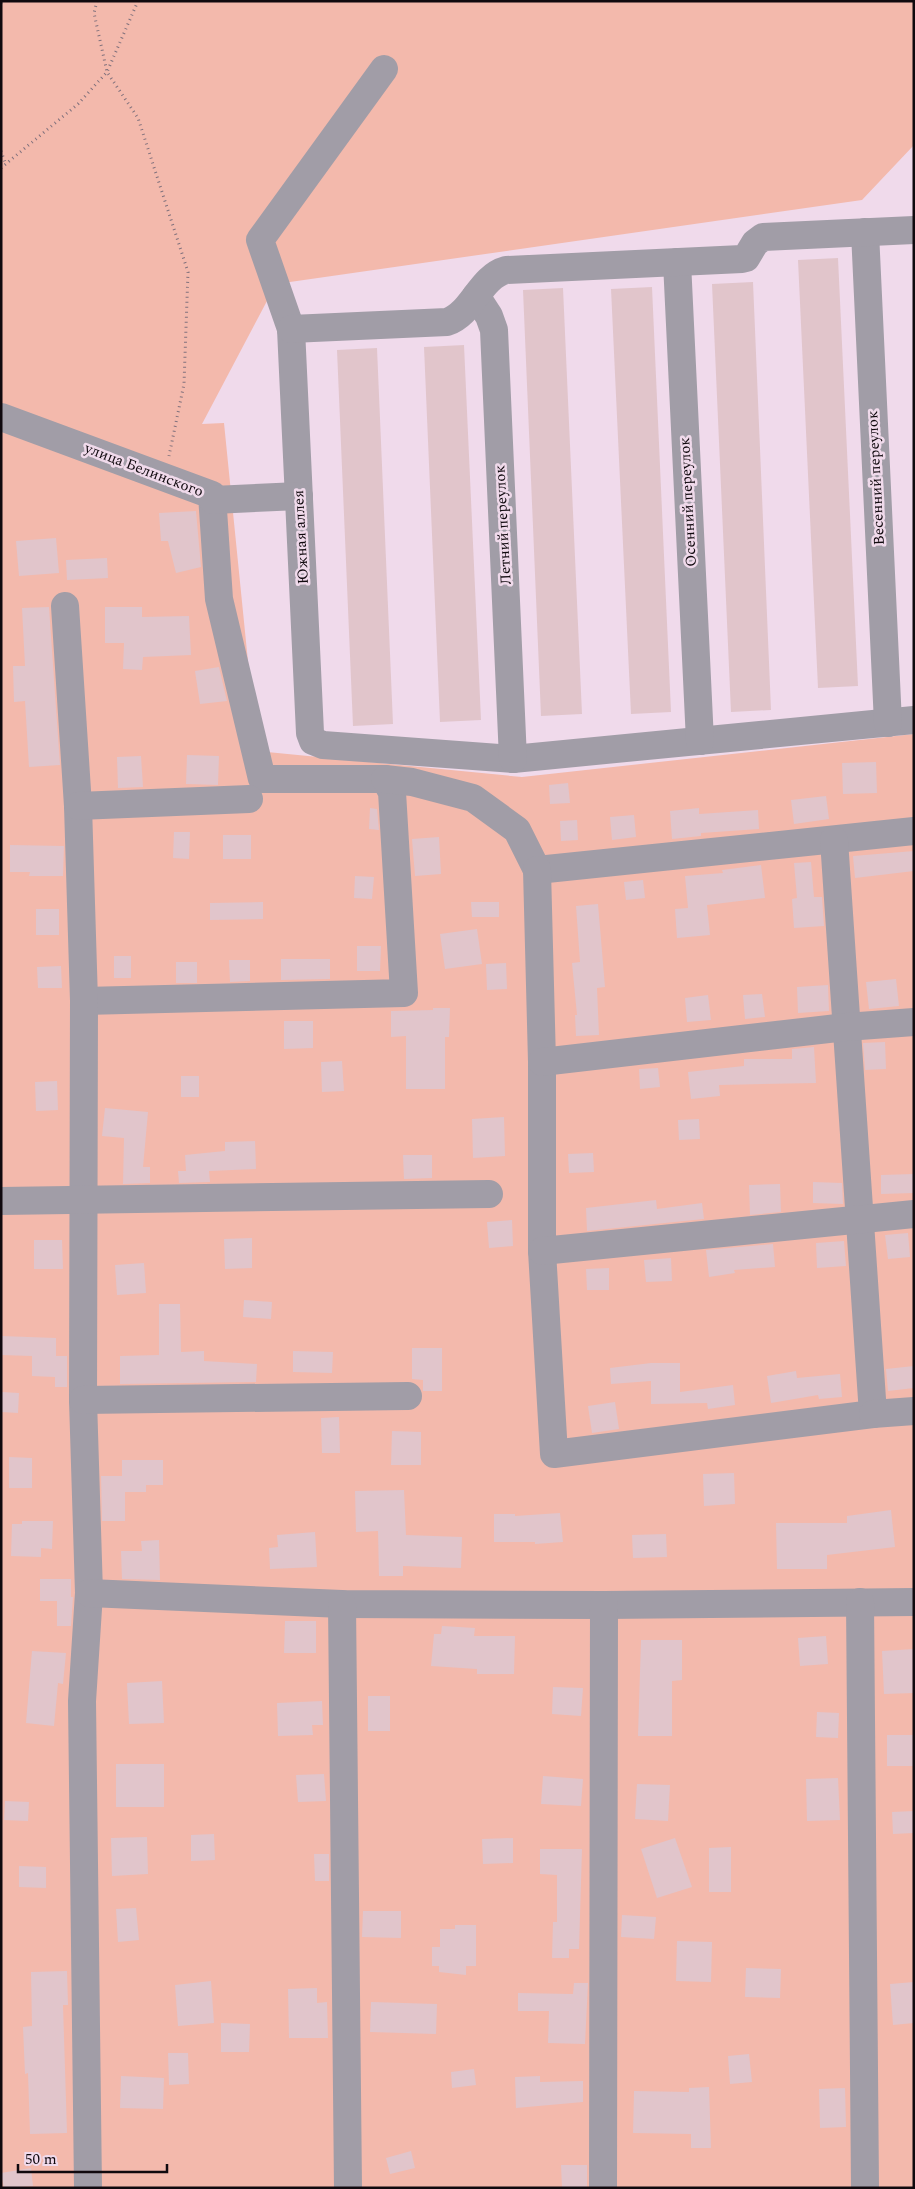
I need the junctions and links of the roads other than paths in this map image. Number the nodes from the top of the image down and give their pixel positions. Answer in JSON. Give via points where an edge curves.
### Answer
{"nodes":[{"id":1,"x":384,"y":69,"type":"dead end"},
{"id":2,"x":914,"y":230,"type":"edge"},
{"id":3,"x":865,"y":232,"type":"junction"},
{"id":4,"x":677,"y":262,"type":"junction"},
{"id":5,"x":476,"y":296,"type":"junction"},
{"id":6,"x":291,"y":329,"type":"junction"},
{"id":7,"x":1,"y":417,"type":"edge"},
{"id":8,"x":299,"y":496,"type":"junction"},
{"id":9,"x":213,"y":500,"type":"junction"},
{"id":10,"x":65,"y":606,"type":"dead end"},
{"id":11,"x":901,"y":722,"type":"edge"},
{"id":12,"x":700,"y":741,"type":"junction"},
{"id":13,"x":514,"y":759,"type":"junction"},
{"id":14,"x":385,"y":779,"type":"junction"},
{"id":15,"x":255,"y":789,"type":"junction"},
{"id":16,"x":78,"y":806,"type":"junction"},
{"id":17,"x":914,"y":831,"type":"edge"},
{"id":18,"x":834,"y":840,"type":"junction"},
{"id":19,"x":537,"y":870,"type":"junction"},
{"id":20,"x":84,"y":1001,"type":"junction"},
{"id":21,"x":914,"y":1022,"type":"edge"},
{"id":22,"x":846,"y":1027,"type":"junction"},
{"id":23,"x":542,"y":1062,"type":"junction"},
{"id":24,"x":489,"y":1194,"type":"dead end"},
{"id":25,"x":83,"y":1199,"type":"junction"},
{"id":26,"x":1,"y":1201,"type":"edge"},
{"id":27,"x":914,"y":1214,"type":"edge"},
{"id":28,"x":860,"y":1219,"type":"junction"},
{"id":29,"x":542,"y":1252,"type":"junction"},
{"id":30,"x":408,"y":1396,"type":"dead end"},
{"id":31,"x":84,"y":1400,"type":"junction"},
{"id":32,"x":914,"y":1411,"type":"edge"},
{"id":33,"x":873,"y":1414,"type":"junction"},
{"id":34,"x":89,"y":1593,"type":"junction"},
{"id":35,"x":860,"y":1602,"type":"junction"},
{"id":36,"x":914,"y":1602,"type":"edge"},
{"id":37,"x":342,"y":1604,"type":"junction"},
{"id":38,"x":604,"y":1605,"type":"junction"},
{"id":39,"x":88,"y":2188,"type":"edge"},
{"id":40,"x":348,"y":2188,"type":"edge"},
{"id":41,"x":603,"y":2188,"type":"edge"},
{"id":42,"x":865,"y":2188,"type":"edge"}],
"edges":[{"from":1,"to":6,"type":"street","name":"Южная аллея","via":[[260,240]]},
{"from":2,"to":3,"type":"street"},
{"from":3,"to":4,"type":"street","via":[[762,237],[746,258]]},
{"from":3,"to":11,"type":"street","name":"Весенний переулок"},
{"from":4,"to":5,"type":"street","via":[[506,270],[495,276]]},
{"from":4,"to":12,"type":"street","name":"Осенний переулок"},
{"from":5,"to":6,"type":"street","via":[[458,316],[447,322]]},
{"from":5,"to":13,"type":"street","name":"Летний переулок","via":[[494,330]]},
{"from":6,"to":8,"type":"street","name":"Южная аллея"},
{"from":7,"to":9,"type":"street","name":"улица Белинского","via":[[165,476],[212,495]]},
{"from":8,"to":9,"type":"street"},
{"from":8,"to":13,"type":"street","name":"Южная аллея","via":[[310,733],[316,743]]},
{"from":9,"to":15,"type":"street","name":"улица Белинского","via":[[219,599]]},
{"from":10,"to":16,"type":"street"},
{"from":11,"to":12,"type":"street"},
{"from":12,"to":13,"type":"street"},
{"from":14,"to":15,"type":"street"},
{"from":14,"to":19,"type":"street","via":[[412,782],[473,798],[517,830]]},
{"from":14,"to":20,"type":"street","via":[[392,792],[404,993]]},
{"from":15,"to":16,"type":"street"},
{"from":16,"to":20,"type":"street"},
{"from":17,"to":18,"type":"street"},
{"from":18,"to":19,"type":"street"},
{"from":18,"to":22,"type":"street"},
{"from":19,"to":23,"type":"street"},
{"from":20,"to":25,"type":"street"},
{"from":21,"to":22,"type":"street"},
{"from":22,"to":23,"type":"street"},
{"from":22,"to":28,"type":"street"},
{"from":23,"to":29,"type":"street"},
{"from":24,"to":25,"type":"street"},
{"from":25,"to":26,"type":"street"},
{"from":25,"to":31,"type":"street"},
{"from":27,"to":28,"type":"street"},
{"from":28,"to":29,"type":"street"},
{"from":28,"to":33,"type":"street"},
{"from":29,"to":33,"type":"street","via":[[554,1454]]},
{"from":30,"to":31,"type":"street"},
{"from":31,"to":34,"type":"street"},
{"from":32,"to":33,"type":"street"},
{"from":34,"to":37,"type":"street"},
{"from":34,"to":39,"type":"street","via":[[82,1701]]},
{"from":35,"to":36,"type":"street"},
{"from":35,"to":38,"type":"street"},
{"from":35,"to":42,"type":"street"},
{"from":37,"to":38,"type":"street"},
{"from":37,"to":40,"type":"street"},
{"from":38,"to":41,"type":"street"}]}
